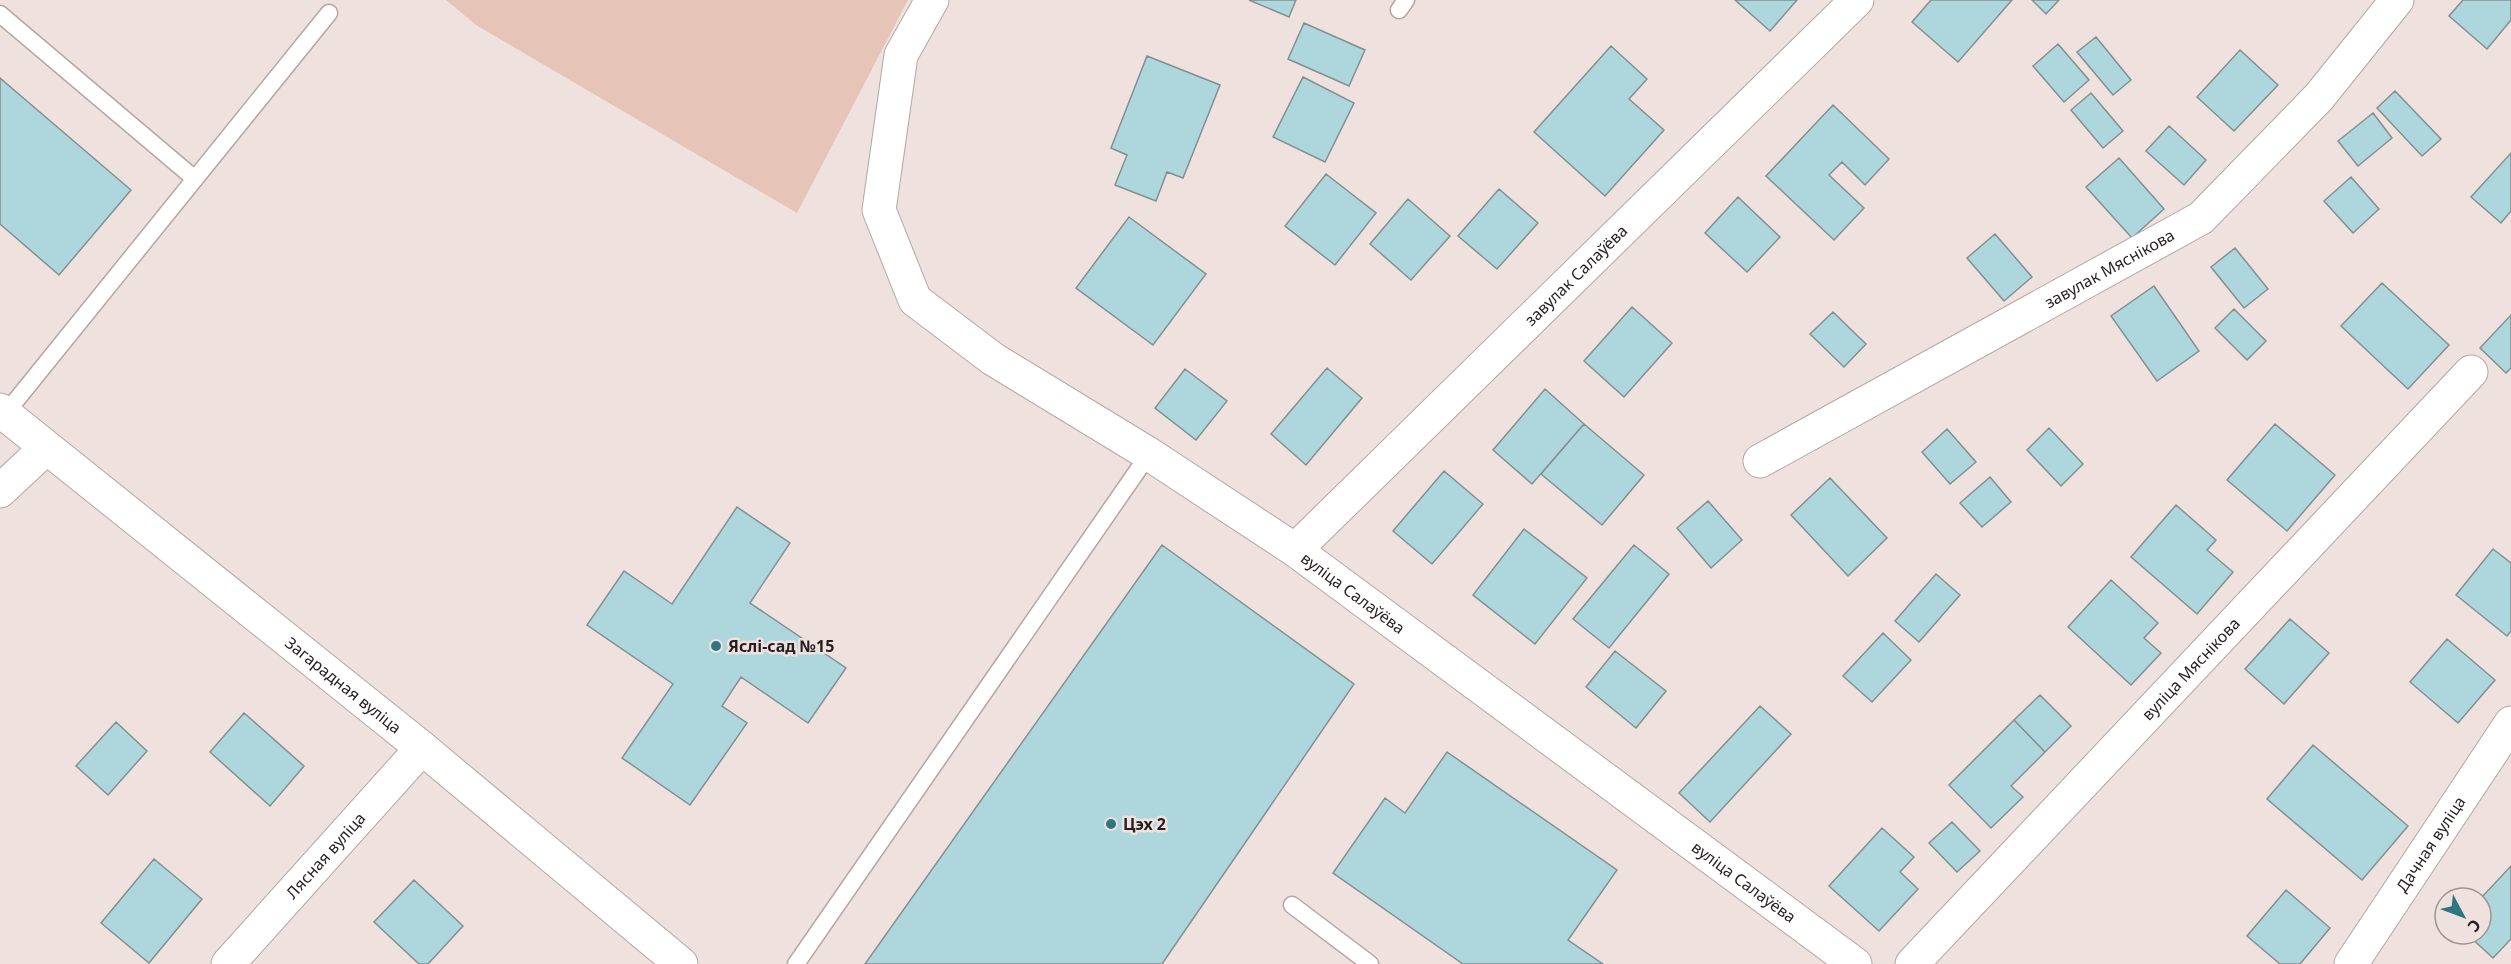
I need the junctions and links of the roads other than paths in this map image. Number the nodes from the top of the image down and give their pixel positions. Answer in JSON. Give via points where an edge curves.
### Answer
{"nodes":[{"id":1,"x":932,"y":0,"type":"edge"},
{"id":2,"x":1857,"y":0,"type":"edge"},
{"id":3,"x":2397,"y":0,"type":"edge"},
{"id":4,"x":329,"y":13,"type":"dead end"},
{"id":5,"x":0,"y":14,"type":"edge"},
{"id":6,"x":195,"y":179,"type":"junction"},
{"id":7,"x":2470,"y":372,"type":"dead end"},
{"id":8,"x":3,"y":412,"type":"edge"},
{"id":9,"x":46,"y":448,"type":"junction"},
{"id":10,"x":1149,"y":454,"type":"junction"},
{"id":11,"x":1760,"y":461,"type":"dead end"},
{"id":12,"x":0,"y":491,"type":"edge"},
{"id":13,"x":1295,"y":550,"type":"junction"},
{"id":14,"x":2511,"y":723,"type":"edge"},
{"id":15,"x":423,"y":748,"type":"junction"},
{"id":16,"x":1292,"y":905,"type":"dead end"},
{"id":17,"x":228,"y":964,"type":"edge"},
{"id":18,"x":681,"y":964,"type":"edge"},
{"id":19,"x":796,"y":964,"type":"edge"},
{"id":20,"x":1371,"y":964,"type":"edge"},
{"id":21,"x":1855,"y":964,"type":"edge"},
{"id":22,"x":1912,"y":964,"type":"edge"},
{"id":23,"x":2351,"y":964,"type":"edge"}],
"edges":[{"from":1,"to":10,"type":"street","name":"вуліца Салаўёва","via":[[901,55],[879,210],[915,300],[993,359]]},
{"from":2,"to":13,"type":"street","name":"завулак Салаўёва"},
{"from":3,"to":11,"type":"street","name":"завулак Мяснікова","via":[[2319,97],[2201,218]]},
{"from":4,"to":6,"type":"lane"},
{"from":5,"to":6,"type":"lane"},
{"from":6,"to":8,"type":"lane"},
{"from":7,"to":22,"type":"street","name":"вуліца Мяснікова"},
{"from":8,"to":9,"type":"street","name":"Загарадная вуліца"},
{"from":9,"to":12,"type":"street"},
{"from":9,"to":15,"type":"street","name":"Загарадная вуліца"},
{"from":10,"to":13,"type":"street","name":"вуліца Салаўёва"},
{"from":10,"to":19,"type":"lane"},
{"from":13,"to":21,"type":"street","name":"вуліца Салаўёва"},
{"from":14,"to":23,"type":"street","name":"Дачная вуліца"},
{"from":15,"to":17,"type":"street","name":"Лясная вуліца"},
{"from":15,"to":18,"type":"street","name":"Загарадная вуліца"},
{"from":16,"to":20,"type":"lane"}]}
